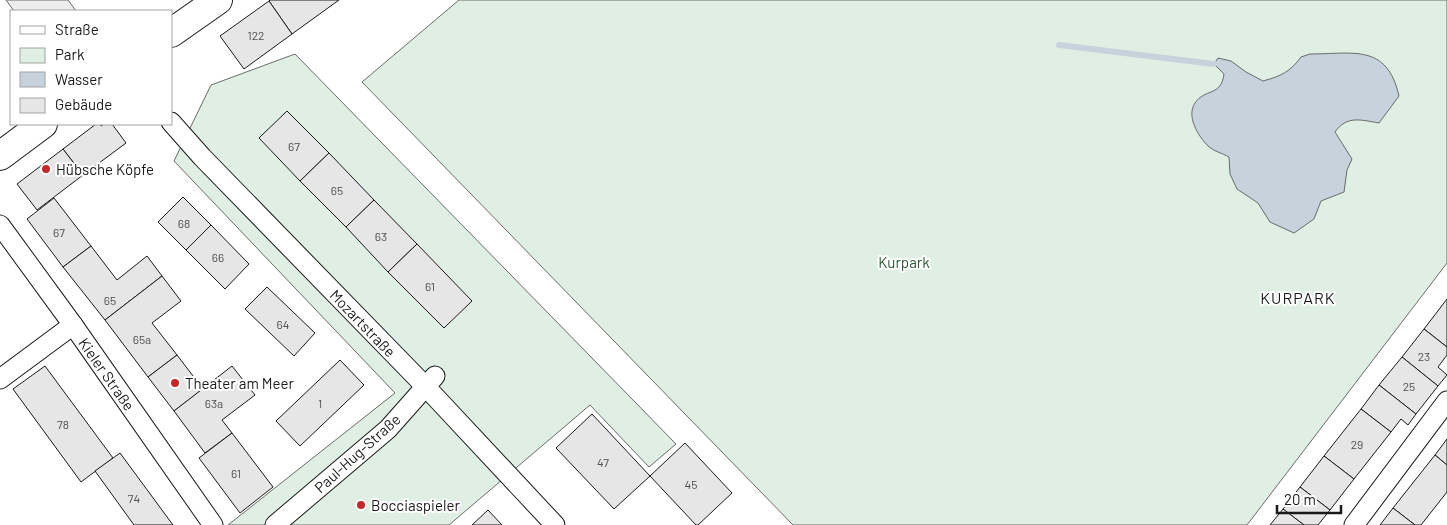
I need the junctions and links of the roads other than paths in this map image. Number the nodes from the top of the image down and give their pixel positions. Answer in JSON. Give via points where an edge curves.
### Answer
{"nodes":[{"id":1,"x":218,"y":0,"type":"edge"},
{"id":2,"x":172,"y":32,"type":"edge"},
{"id":3,"x":172,"y":123,"type":"edge"},
{"id":4,"x":42,"y":125,"type":"edge"},
{"id":5,"x":0,"y":156,"type":"edge"},
{"id":6,"x":0,"y":225,"type":"edge"},
{"id":7,"x":73,"y":325,"type":"junction"},
{"id":8,"x":0,"y":379,"type":"edge"},
{"id":9,"x":430,"y":381,"type":"junction"},
{"id":10,"x":1447,"y":401,"type":"edge"},
{"id":11,"x":213,"y":525,"type":"edge"},
{"id":12,"x":276,"y":525,"type":"edge"},
{"id":13,"x":555,"y":525,"type":"edge"},
{"id":14,"x":1354,"y":525,"type":"edge"}],
"edges":[{"from":1,"to":2,"type":"main road"},
{"from":3,"to":9,"type":"street","name":"Mozartstraße","via":[[202,157]]},
{"from":4,"to":5,"type":"main road"},
{"from":6,"to":7,"type":"street","name":"Kieler Straße"},
{"from":7,"to":8,"type":"street"},
{"from":7,"to":11,"type":"street","name":"Kieler Straße"},
{"from":9,"to":12,"type":"street","name":"Paul-Hug-Straße","via":[[388,429]]},
{"from":9,"to":13,"type":"street","name":"Mozartstraße"},
{"from":10,"to":14,"type":"street"}]}
